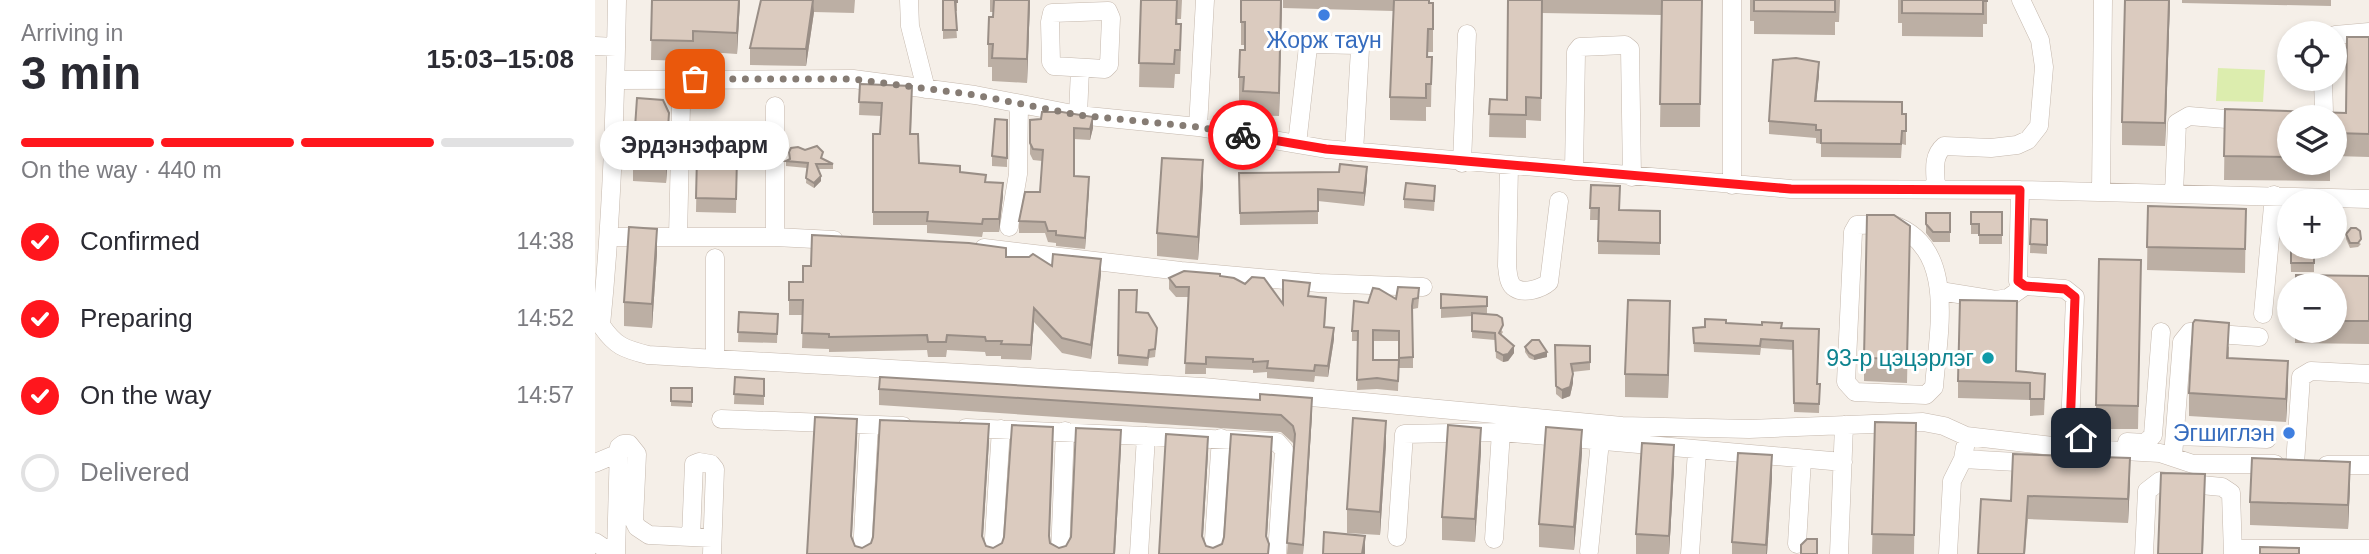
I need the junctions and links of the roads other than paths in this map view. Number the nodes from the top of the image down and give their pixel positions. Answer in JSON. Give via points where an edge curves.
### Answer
{"nodes":[{"id":1,"x":617,"y":0,"type":"edge"},
{"id":2,"x":909,"y":0,"type":"edge"},
{"id":3,"x":1205,"y":0,"type":"edge"},
{"id":4,"x":1732,"y":0,"type":"edge"},
{"id":5,"x":2021,"y":0,"type":"edge"},
{"id":6,"x":2103,"y":0,"type":"edge"},
{"id":7,"x":2369,"y":32,"type":"edge"},
{"id":8,"x":1467,"y":34,"type":"dead end"},
{"id":9,"x":2347,"y":34,"type":"edge"},
{"id":10,"x":595,"y":46,"type":"edge"},
{"id":11,"x":616,"y":47,"type":"junction"},
{"id":12,"x":1080,"y":69,"type":"junction"},
{"id":13,"x":617,"y":79,"type":"junction"},
{"id":14,"x":926,"y":89,"type":"junction"},
{"id":15,"x":1019,"y":104,"type":"junction"},
{"id":16,"x":681,"y":106,"type":"dead end"},
{"id":17,"x":775,"y":106,"type":"dead end"},
{"id":18,"x":1078,"y":115,"type":"junction"},
{"id":19,"x":2277,"y":123,"type":"edge"},
{"id":20,"x":1198,"y":127,"type":"junction"},
{"id":21,"x":1297,"y":144,"type":"junction"},
{"id":22,"x":1353,"y":152,"type":"junction"},
{"id":23,"x":1462,"y":163,"type":"junction"},
{"id":24,"x":1509,"y":166,"type":"junction"},
{"id":25,"x":1574,"y":171,"type":"junction"},
{"id":26,"x":1632,"y":177,"type":"junction"},
{"id":27,"x":1732,"y":185,"type":"junction"},
{"id":28,"x":1936,"y":190,"type":"junction"},
{"id":29,"x":2020,"y":190,"type":"junction"},
{"id":30,"x":2101,"y":192,"type":"junction"},
{"id":31,"x":2174,"y":193,"type":"junction"},
{"id":32,"x":2274,"y":195,"type":"junction"},
{"id":33,"x":2369,"y":199,"type":"edge"},
{"id":34,"x":1559,"y":201,"type":"dead end"},
{"id":35,"x":1009,"y":227,"type":"dead end"},
{"id":36,"x":610,"y":237,"type":"junction"},
{"id":37,"x":678,"y":237,"type":"junction"},
{"id":38,"x":775,"y":237,"type":"junction"},
{"id":39,"x":848,"y":240,"type":"edge"},
{"id":40,"x":970,"y":247,"type":"edge"},
{"id":41,"x":601,"y":258,"type":"edge"},
{"id":42,"x":715,"y":258,"type":"dead end"},
{"id":43,"x":2025,"y":286,"type":"junction"},
{"id":44,"x":1423,"y":287,"type":"dead end"},
{"id":45,"x":1940,"y":291,"type":"junction"},
{"id":46,"x":2263,"y":314,"type":"dead end"},
{"id":47,"x":598,"y":325,"type":"edge"},
{"id":48,"x":2161,"y":332,"type":"dead end"},
{"id":49,"x":2259,"y":337,"type":"dead end"},
{"id":50,"x":715,"y":359,"type":"junction"},
{"id":51,"x":2369,"y":374,"type":"edge"},
{"id":52,"x":721,"y":419,"type":"dead end"},
{"id":53,"x":869,"y":425,"type":"junction"},
{"id":54,"x":1844,"y":425,"type":"junction"},
{"id":55,"x":922,"y":426,"type":"edge"},
{"id":56,"x":948,"y":427,"type":"edge"},
{"id":57,"x":1001,"y":429,"type":"junction"},
{"id":58,"x":1065,"y":431,"type":"junction"},
{"id":59,"x":1501,"y":432,"type":"junction"},
{"id":60,"x":1146,"y":436,"type":"junction"},
{"id":61,"x":1966,"y":436,"type":"junction"},
{"id":62,"x":2175,"y":436,"type":"junction"},
{"id":63,"x":1221,"y":438,"type":"junction"},
{"id":64,"x":2267,"y":439,"type":"dead end"},
{"id":65,"x":1600,"y":441,"type":"junction"},
{"id":66,"x":1697,"y":451,"type":"junction"},
{"id":67,"x":619,"y":453,"type":"junction"},
{"id":68,"x":2173,"y":456,"type":"junction"},
{"id":69,"x":1802,"y":459,"type":"junction"},
{"id":70,"x":1963,"y":459,"type":"junction"},
{"id":71,"x":1843,"y":462,"type":"junction"},
{"id":72,"x":595,"y":463,"type":"edge"},
{"id":73,"x":2295,"y":464,"type":"junction"},
{"id":74,"x":2369,"y":465,"type":"edge"},
{"id":75,"x":2091,"y":466,"type":"edge"},
{"id":76,"x":691,"y":537,"type":"junction"},
{"id":77,"x":1397,"y":537,"type":"dead end"},
{"id":78,"x":1494,"y":539,"type":"dead end"},
{"id":79,"x":595,"y":542,"type":"edge"},
{"id":80,"x":1797,"y":544,"type":"dead end"},
{"id":81,"x":712,"y":546,"type":"edge"},
{"id":82,"x":2369,"y":549,"type":"edge"},
{"id":83,"x":1589,"y":551,"type":"dead end"},
{"id":84,"x":2233,"y":552,"type":"edge"},
{"id":85,"x":615,"y":554,"type":"edge"},
{"id":86,"x":862,"y":554,"type":"edge"},
{"id":87,"x":993,"y":554,"type":"edge"},
{"id":88,"x":1060,"y":554,"type":"edge"},
{"id":89,"x":1139,"y":554,"type":"edge"},
{"id":90,"x":1213,"y":554,"type":"edge"},
{"id":91,"x":1277,"y":554,"type":"edge"},
{"id":92,"x":1690,"y":554,"type":"edge"},
{"id":93,"x":1839,"y":554,"type":"edge"},
{"id":94,"x":1948,"y":554,"type":"edge"},
{"id":95,"x":2144,"y":554,"type":"edge"}],
"edges":[{"from":1,"to":11,"type":"street"},
{"from":2,"to":14,"type":"street","via":[[910,26]]},
{"from":3,"to":20,"type":"street"},
{"from":4,"to":27,"type":"street"},
{"from":5,"to":28,"type":"street","via":[[2040,40],[2044,67],[2039,126],[2017,145],[1944,146],[1935,160]]},
{"from":6,"to":30,"type":"street"},
{"from":7,"to":9,"type":"street"},
{"from":8,"to":23,"type":"street"},
{"from":10,"to":11,"type":"street"},
{"from":11,"to":13,"type":"street"},
{"from":12,"to":12,"type":"street","via":[[1051,62],[1052,13],[1108,11],[1109,65]]},
{"from":12,"to":18,"type":"street"},
{"from":13,"to":14,"type":"street","via":[[853,79]]},
{"from":13,"to":36,"type":"street"},
{"from":14,"to":15,"type":"street"},
{"from":15,"to":18,"type":"street"},
{"from":15,"to":35,"type":"street","via":[[1019,174]]},
{"from":16,"to":37,"type":"street"},
{"from":17,"to":38,"type":"street"},
{"from":18,"to":20,"type":"street"},
{"from":19,"to":31,"type":"street","via":[[2189,116],[2178,123]]},
{"from":20,"to":21,"type":"street"},
{"from":21,"to":22,"type":"street"},
{"from":21,"to":22,"type":"street","via":[[1308,47],[1357,45]]},
{"from":22,"to":23,"type":"street"},
{"from":23,"to":24,"type":"street"},
{"from":24,"to":25,"type":"street"},
{"from":24,"to":34,"type":"street","via":[[1507,266],[1509,282],[1515,288],[1543,288],[1549,282]]},
{"from":25,"to":26,"type":"street"},
{"from":25,"to":26,"type":"street","via":[[1576,52],[1580,47],[1625,45],[1630,49]]},
{"from":26,"to":27,"type":"street"},
{"from":27,"to":28,"type":"street"},
{"from":28,"to":29,"type":"street"},
{"from":29,"to":30,"type":"street"},
{"from":29,"to":43,"type":"street","via":[[2018,281]]},
{"from":30,"to":31,"type":"street"},
{"from":31,"to":32,"type":"street"},
{"from":32,"to":33,"type":"street"},
{"from":32,"to":46,"type":"street"},
{"from":36,"to":37,"type":"street"},
{"from":36,"to":41,"type":"street"},
{"from":37,"to":38,"type":"street"},
{"from":38,"to":39,"type":"street"},
{"from":40,"to":44,"type":"street","via":[[1319,283]]},
{"from":41,"to":47,"type":"street"},
{"from":42,"to":50,"type":"street"},
{"from":43,"to":45,"type":"street","via":[[1996,300]]},
{"from":43,"to":48,"type":"street","via":[[2065,289],[2075,297],[2070,429],[2087,441],[2151,440]]},
{"from":45,"to":45,"type":"street","via":[[1932,258],[1909,230],[1891,224],[1857,226],[1851,240],[1846,382],[1856,392],[1926,395],[1934,387]]},
{"from":47,"to":50,"type":"street","via":[[612,342],[627,350]]},
{"from":49,"to":62,"type":"street","via":[[2185,335]]},
{"from":50,"to":54,"type":"street","via":[[1203,387],[1622,426],[1749,429]]},
{"from":51,"to":73,"type":"street","via":[[2311,371],[2301,377]]},
{"from":52,"to":53,"type":"street"},
{"from":53,"to":55,"type":"street"},
{"from":53,"to":86,"type":"street"},
{"from":54,"to":61,"type":"street","via":[[1923,422]]},
{"from":54,"to":71,"type":"street"},
{"from":56,"to":57,"type":"street"},
{"from":57,"to":58,"type":"street"},
{"from":57,"to":87,"type":"street"},
{"from":58,"to":60,"type":"street"},
{"from":58,"to":88,"type":"street"},
{"from":59,"to":65,"type":"street"},
{"from":59,"to":77,"type":"street","via":[[1404,434]]},
{"from":59,"to":78,"type":"street"},
{"from":60,"to":63,"type":"street"},
{"from":60,"to":89,"type":"street"},
{"from":61,"to":68,"type":"street"},
{"from":61,"to":70,"type":"street"},
{"from":62,"to":64,"type":"street"},
{"from":62,"to":68,"type":"street"},
{"from":63,"to":90,"type":"street"},
{"from":63,"to":91,"type":"street","via":[[1272,441],[1284,450]]},
{"from":65,"to":66,"type":"street"},
{"from":65,"to":83,"type":"street"},
{"from":66,"to":69,"type":"street"},
{"from":66,"to":92,"type":"street"},
{"from":67,"to":72,"type":"street"},
{"from":67,"to":76,"type":"street","via":[[619,447],[629,444],[637,454],[637,527],[649,536]]},
{"from":67,"to":85,"type":"street"},
{"from":68,"to":73,"type":"street","via":[[2193,464]]},
{"from":69,"to":71,"type":"street"},
{"from":69,"to":80,"type":"street"},
{"from":70,"to":75,"type":"street"},
{"from":70,"to":94,"type":"street","via":[[1952,481]]},
{"from":71,"to":93,"type":"street"},
{"from":73,"to":74,"type":"street"},
{"from":76,"to":81,"type":"street"},
{"from":76,"to":81,"type":"street","via":[[694,464],[711,464],[715,469]]},
{"from":79,"to":85,"type":"street"},
{"from":82,"to":84,"type":"street"},
{"from":84,"to":95,"type":"street","via":[[2231,493],[2222,487],[2160,481],[2147,491]]}]}
